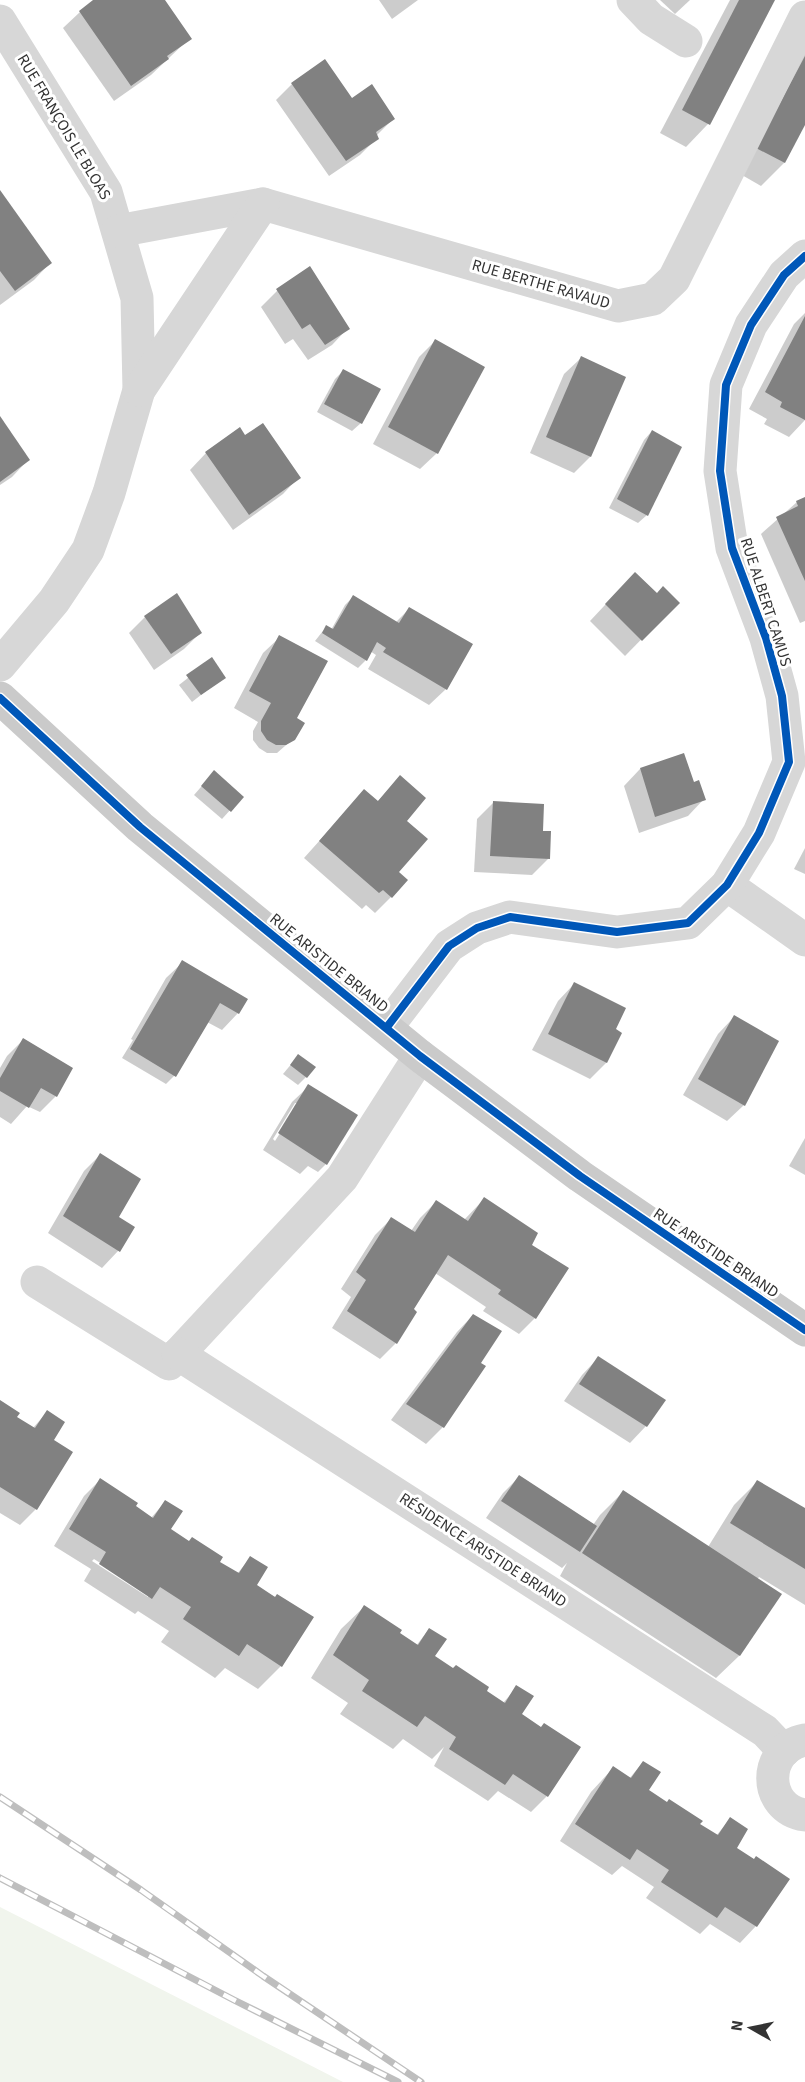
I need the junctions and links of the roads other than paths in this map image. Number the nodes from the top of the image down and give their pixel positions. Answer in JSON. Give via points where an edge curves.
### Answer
{"nodes":[{"id":1,"x":633,"y":0,"type":"edge"},
{"id":2,"x":805,"y":17,"type":"edge"},
{"id":3,"x":0,"y":21,"type":"edge"},
{"id":4,"x":686,"y":41,"type":"dead end"},
{"id":5,"x":263,"y":204,"type":"junction"},
{"id":6,"x":118,"y":231,"type":"junction"},
{"id":7,"x":805,"y":256,"type":"edge"},
{"id":8,"x":139,"y":390,"type":"junction"},
{"id":9,"x":0,"y":665,"type":"edge"},
{"id":10,"x":0,"y":698,"type":"edge"},
{"id":11,"x":727,"y":885,"type":"junction"},
{"id":12,"x":805,"y":940,"type":"edge"},
{"id":13,"x":387,"y":1027,"type":"junction"},
{"id":14,"x":420,"y":1056,"type":"junction"},
{"id":15,"x":38,"y":1282,"type":"dead end"},
{"id":16,"x":805,"y":1330,"type":"edge"},
{"id":17,"x":178,"y":1354,"type":"junction"},
{"id":18,"x":794,"y":1745,"type":"edge"},
{"id":19,"x":805,"y":1815,"type":"edge"}],
"edges":[{"from":1,"to":4,"type":"street","via":[[651,19]]},
{"from":2,"to":5,"type":"street","name":"RUE BERTHE RAVAUD","via":[[674,279],[653,299],[618,306]]},
{"from":3,"to":6,"type":"street","name":"RUE FRANÇOIS LE BLOAS","via":[[106,192]]},
{"from":5,"to":6,"type":"street","name":"RUE BERTHE RAVAUD"},
{"from":5,"to":8,"type":"street"},
{"from":6,"to":8,"type":"street","name":"RUE FRANÇOIS LE BLOAS","via":[[137,298]]},
{"from":7,"to":11,"type":"street","name":"RUE ALBERT CAMUS","via":[[784,275],[750,325],[726,386],[720,471],[732,548],[766,638],[782,696],[789,762],[759,833]]},
{"from":8,"to":9,"type":"street","name":"RUE FRANÇOIS LE BLOAS","via":[[88,550],[54,601]]},
{"from":10,"to":13,"type":"main road","name":"RUE ARISTIDE BRIAND","via":[[140,827]]},
{"from":11,"to":12,"type":"street"},
{"from":11,"to":13,"type":"street","name":"RUE ALBERT CAMUS","via":[[688,923],[617,932],[510,917],[477,928],[449,946]]},
{"from":13,"to":14,"type":"main road","name":"RUE ARISTIDE BRIAND"},
{"from":14,"to":16,"type":"main road","name":"RUE ARISTIDE BRIAND","via":[[580,1176]]},
{"from":14,"to":17,"type":"street","via":[[342,1178]]},
{"from":15,"to":17,"type":"street","via":[[169,1364]]},
{"from":17,"to":18,"type":"street","name":"RÉSIDENCE ARISTIDE BRIAND","via":[[765,1731]]},
{"from":18,"to":19,"type":"street","name":"RÉSIDENCE ARISTIDE BRIAND","via":[[773,1766],[772,1780],[777,1796],[787,1808]]}]}
